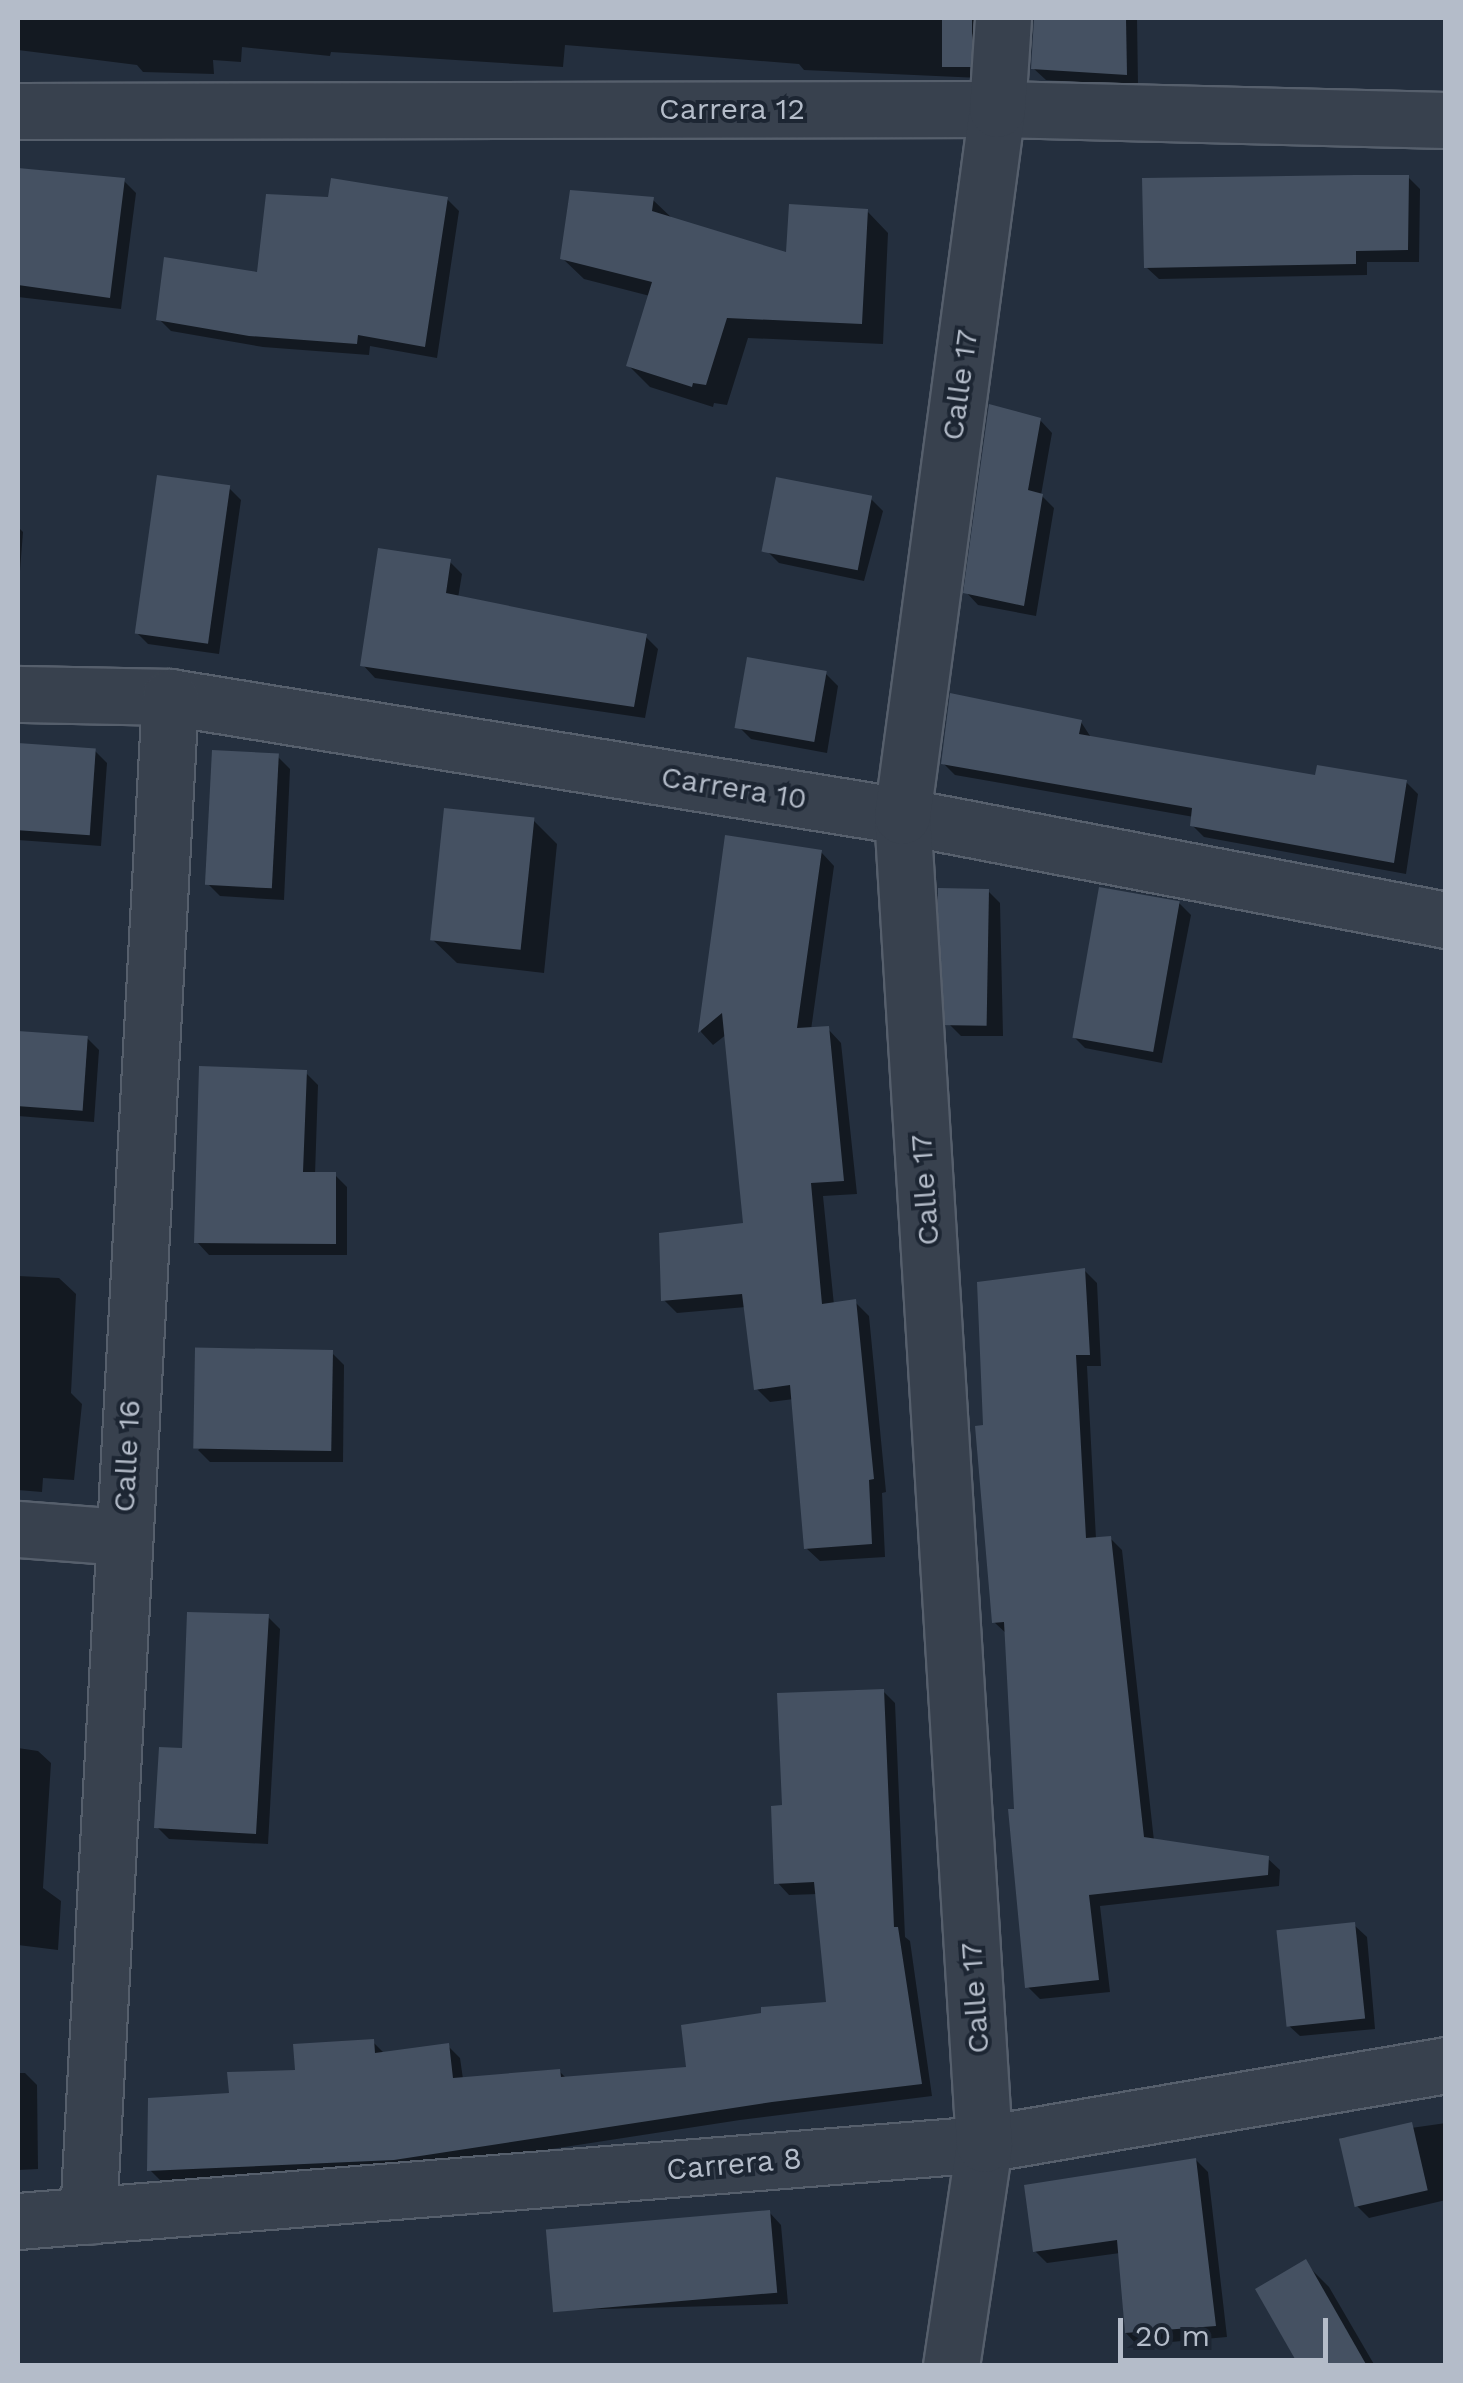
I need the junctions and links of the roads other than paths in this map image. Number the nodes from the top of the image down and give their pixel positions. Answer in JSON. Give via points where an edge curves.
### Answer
{"nodes":[{"id":1,"x":1003,"y":18,"type":"edge"},
{"id":2,"x":997,"y":109,"type":"junction"},
{"id":3,"x":18,"y":110,"type":"edge"},
{"id":4,"x":1446,"y":120,"type":"edge"},
{"id":5,"x":18,"y":694,"type":"edge"},
{"id":6,"x":170,"y":697,"type":"junction"},
{"id":7,"x":902,"y":816,"type":"junction"},
{"id":8,"x":1446,"y":920,"type":"edge"},
{"id":9,"x":18,"y":1529,"type":"edge"},
{"id":10,"x":123,"y":1537,"type":"junction"},
{"id":11,"x":1446,"y":2065,"type":"edge"},
{"id":12,"x":984,"y":2144,"type":"junction"},
{"id":13,"x":88,"y":2216,"type":"junction"},
{"id":14,"x":18,"y":2221,"type":"edge"},
{"id":15,"x":952,"y":2366,"type":"edge"}],
"edges":[{"from":1,"to":2,"type":"street","name":"Calle 17"},
{"from":2,"to":3,"type":"street","name":"Carrera 12"},
{"from":2,"to":4,"type":"street","name":"Carrera 12"},
{"from":2,"to":7,"type":"street","name":"Calle 17"},
{"from":5,"to":6,"type":"street","name":"Carrera 10"},
{"from":6,"to":7,"type":"street","name":"Carrera 10"},
{"from":6,"to":10,"type":"street","name":"Calle 16"},
{"from":7,"to":8,"type":"street","name":"Carrera 10"},
{"from":7,"to":12,"type":"street","name":"Calle 17"},
{"from":9,"to":10,"type":"street"},
{"from":10,"to":13,"type":"street","name":"Calle 16"},
{"from":11,"to":12,"type":"street","name":"Carrera 8"},
{"from":12,"to":13,"type":"street","name":"Carrera 8"},
{"from":12,"to":15,"type":"street","name":"Calle 17"},
{"from":13,"to":14,"type":"street","name":"Carrera 8"}]}
